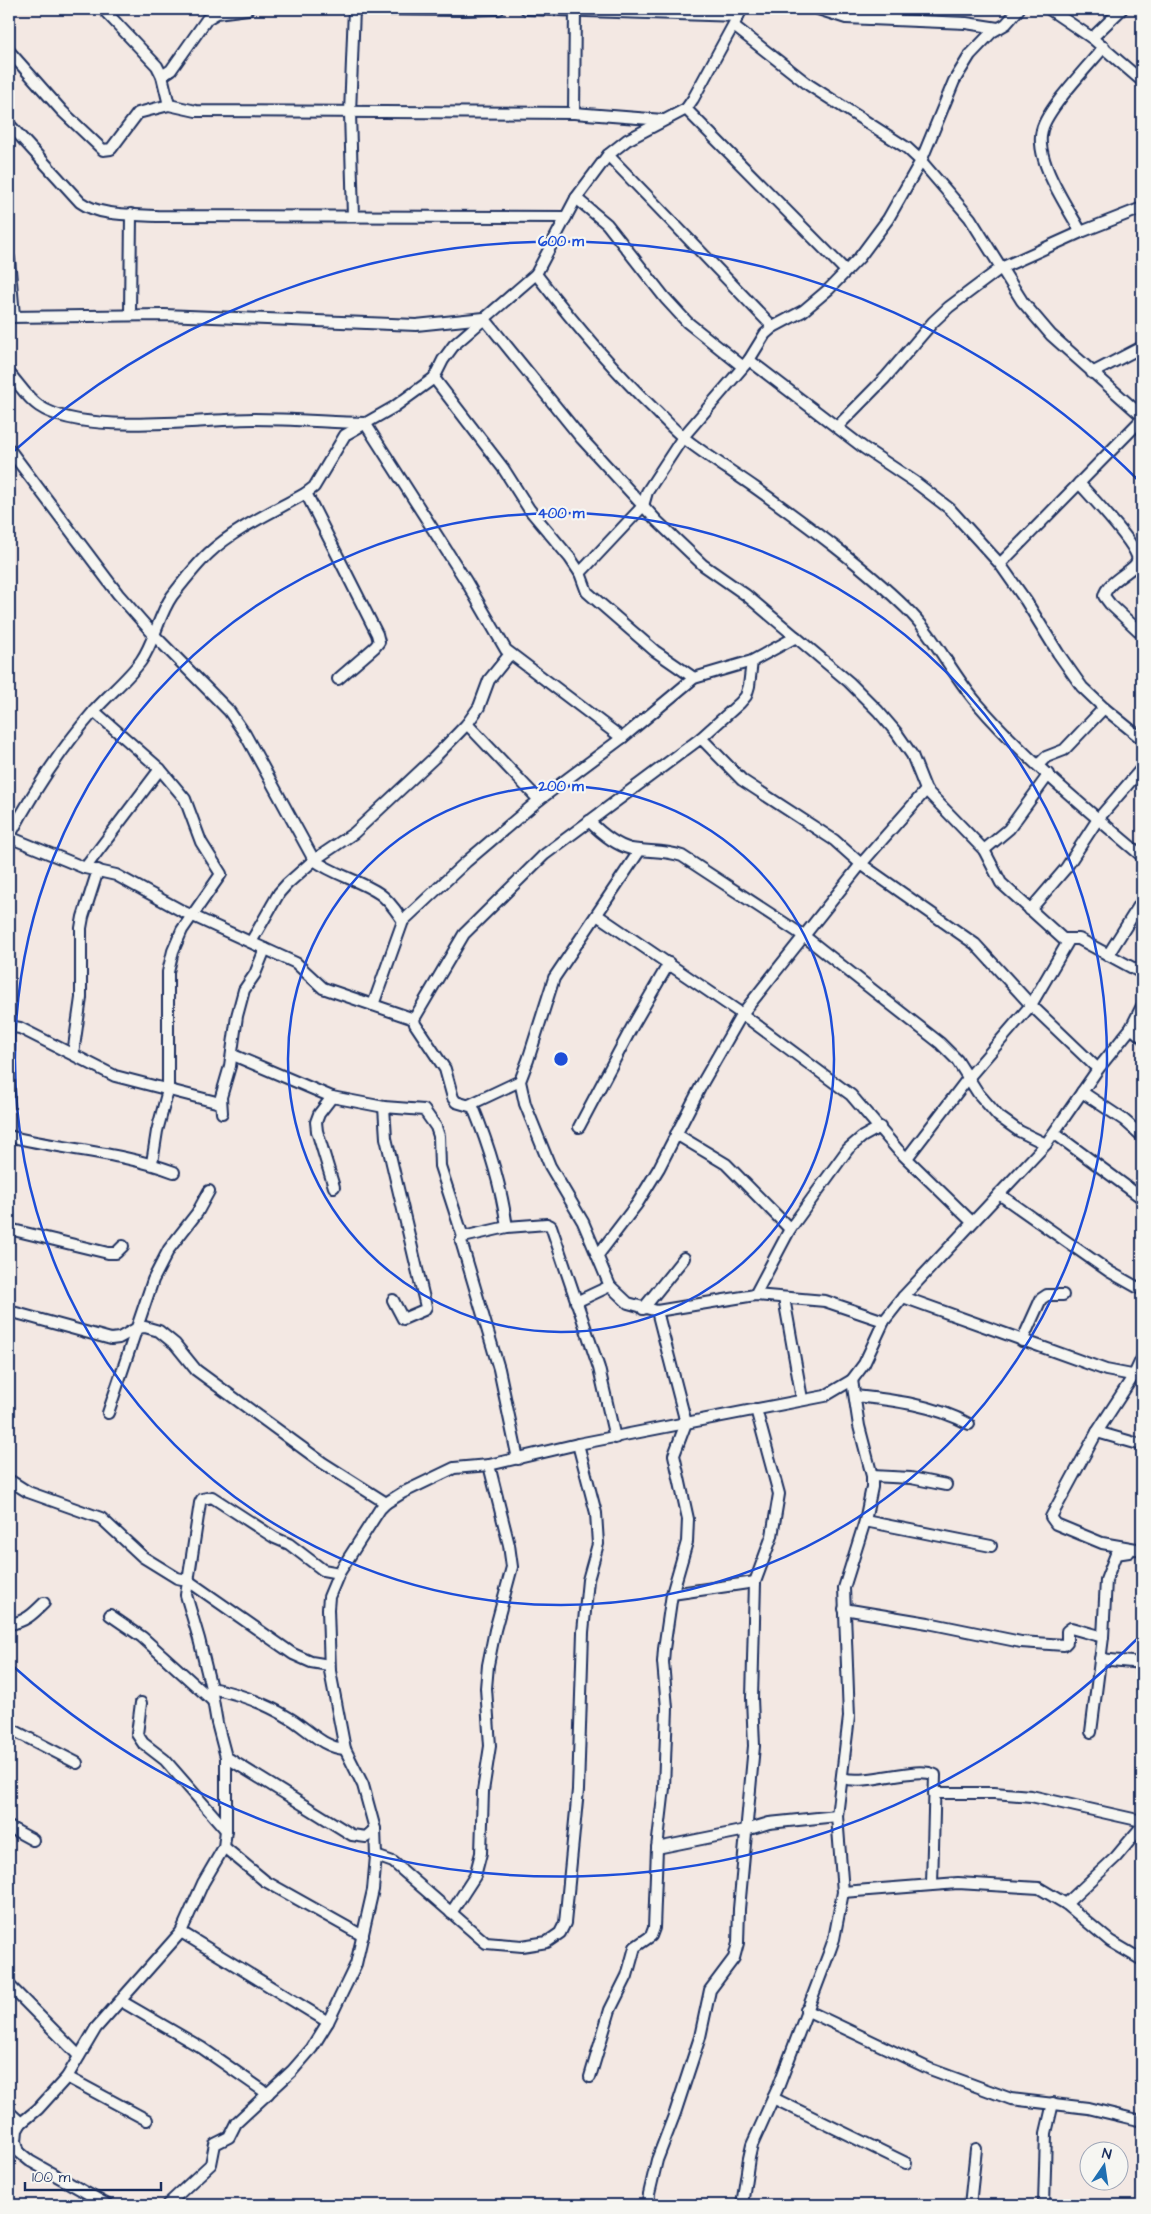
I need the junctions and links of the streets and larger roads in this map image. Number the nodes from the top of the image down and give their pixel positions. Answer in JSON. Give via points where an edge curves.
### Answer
{"nodes":[{"id":1,"x":103,"y":9,"type":"edge"},
{"id":2,"x":248,"y":9,"type":"edge"},
{"id":3,"x":354,"y":9,"type":"edge"},
{"id":4,"x":372,"y":9,"type":"edge"},
{"id":5,"x":499,"y":9,"type":"edge"},
{"id":6,"x":526,"y":9,"type":"edge"},
{"id":7,"x":818,"y":9,"type":"edge"},
{"id":8,"x":1019,"y":9,"type":"edge"},
{"id":9,"x":1049,"y":9,"type":"edge"},
{"id":10,"x":1122,"y":9,"type":"edge"},
{"id":11,"x":575,"y":10,"type":"edge"},
{"id":12,"x":738,"y":17,"type":"edge"},
{"id":13,"x":998,"y":28,"type":"junction"},
{"id":14,"x":1092,"y":38,"type":"junction"},
{"id":15,"x":1104,"y":47,"type":"junction"},
{"id":16,"x":9,"y":51,"type":"edge"},
{"id":17,"x":162,"y":76,"type":"junction"},
{"id":18,"x":1142,"y":81,"type":"edge"},
{"id":19,"x":169,"y":105,"type":"junction"},
{"id":20,"x":686,"y":109,"type":"junction"},
{"id":21,"x":350,"y":113,"type":"junction"},
{"id":22,"x":574,"y":113,"type":"junction"},
{"id":23,"x":664,"y":120,"type":"junction"},
{"id":24,"x":9,"y":124,"type":"edge"},
{"id":25,"x":608,"y":155,"type":"junction"},
{"id":26,"x":921,"y":162,"type":"junction"},
{"id":27,"x":576,"y":198,"type":"junction"},
{"id":28,"x":1142,"y":208,"type":"edge"},
{"id":29,"x":131,"y":214,"type":"junction"},
{"id":30,"x":353,"y":216,"type":"junction"},
{"id":31,"x":566,"y":217,"type":"junction"},
{"id":32,"x":1081,"y":232,"type":"junction"},
{"id":33,"x":9,"y":258,"type":"edge"},
{"id":34,"x":1001,"y":268,"type":"junction"},
{"id":35,"x":846,"y":271,"type":"junction"},
{"id":36,"x":536,"y":274,"type":"junction"},
{"id":37,"x":130,"y":315,"type":"junction"},
{"id":38,"x":12,"y":316,"type":"edge"},
{"id":39,"x":484,"y":318,"type":"junction"},
{"id":40,"x":773,"y":327,"type":"junction"},
{"id":41,"x":1142,"y":347,"type":"edge"},
{"id":42,"x":745,"y":363,"type":"junction"},
{"id":43,"x":9,"y":372,"type":"edge"},
{"id":44,"x":1092,"y":373,"type":"junction"},
{"id":45,"x":434,"y":378,"type":"junction"},
{"id":46,"x":1142,"y":418,"type":"edge"},
{"id":47,"x":365,"y":424,"type":"junction"},
{"id":48,"x":837,"y":427,"type":"junction"},
{"id":49,"x":683,"y":437,"type":"junction"},
{"id":50,"x":9,"y":449,"type":"edge"},
{"id":51,"x":1079,"y":483,"type":"junction"},
{"id":52,"x":306,"y":494,"type":"junction"},
{"id":53,"x":643,"y":506,"type":"junction"},
{"id":54,"x":1000,"y":564,"type":"junction"},
{"id":55,"x":580,"y":573,"type":"junction"},
{"id":56,"x":1142,"y":634,"type":"edge"},
{"id":57,"x":154,"y":635,"type":"junction"},
{"id":58,"x":796,"y":637,"type":"junction"},
{"id":59,"x":510,"y":654,"type":"junction"},
{"id":60,"x":752,"y":661,"type":"junction"},
{"id":61,"x":694,"y":678,"type":"junction"},
{"id":62,"x":338,"y":679,"type":"dead end"},
{"id":63,"x":1104,"y":708,"type":"junction"},
{"id":64,"x":94,"y":711,"type":"junction"},
{"id":65,"x":467,"y":724,"type":"junction"},
{"id":66,"x":622,"y":738,"type":"junction"},
{"id":67,"x":701,"y":738,"type":"junction"},
{"id":68,"x":1142,"y":739,"type":"edge"},
{"id":69,"x":1038,"y":765,"type":"junction"},
{"id":70,"x":1142,"y":768,"type":"edge"},
{"id":71,"x":160,"y":769,"type":"junction"},
{"id":72,"x":1049,"y":774,"type":"junction"},
{"id":73,"x":926,"y":790,"type":"junction"},
{"id":74,"x":539,"y":800,"type":"junction"},
{"id":75,"x":1098,"y":819,"type":"junction"},
{"id":76,"x":589,"y":822,"type":"junction"},
{"id":77,"x":9,"y":837,"type":"edge"},
{"id":78,"x":640,"y":850,"type":"junction"},
{"id":79,"x":984,"y":850,"type":"junction"},
{"id":80,"x":1142,"y":856,"type":"edge"},
{"id":81,"x":314,"y":860,"type":"junction"},
{"id":82,"x":861,"y":864,"type":"junction"},
{"id":83,"x":85,"y":868,"type":"junction"},
{"id":84,"x":98,"y":870,"type":"junction"},
{"id":85,"x":1142,"y":901,"type":"edge"},
{"id":86,"x":1030,"y":910,"type":"junction"},
{"id":87,"x":597,"y":915,"type":"junction"},
{"id":88,"x":192,"y":916,"type":"junction"},
{"id":89,"x":403,"y":921,"type":"junction"},
{"id":90,"x":804,"y":936,"type":"junction"},
{"id":91,"x":1069,"y":940,"type":"junction"},
{"id":92,"x":251,"y":942,"type":"junction"},
{"id":93,"x":265,"y":949,"type":"junction"},
{"id":94,"x":1108,"y":954,"type":"junction"},
{"id":95,"x":669,"y":963,"type":"junction"},
{"id":96,"x":1142,"y":973,"type":"edge"},
{"id":97,"x":373,"y":1005,"type":"junction"},
{"id":98,"x":1031,"y":1005,"type":"junction"},
{"id":99,"x":1142,"y":1006,"type":"edge"},
{"id":100,"x":742,"y":1014,"type":"junction"},
{"id":101,"x":414,"y":1019,"type":"junction"},
{"id":102,"x":9,"y":1026,"type":"edge"},
{"id":103,"x":1132,"y":1028,"type":"junction"},
{"id":104,"x":1142,"y":1038,"type":"edge"},
{"id":105,"x":73,"y":1054,"type":"junction"},
{"id":106,"x":232,"y":1055,"type":"junction"},
{"id":107,"x":1098,"y":1069,"type":"junction"},
{"id":108,"x":969,"y":1077,"type":"junction"},
{"id":109,"x":520,"y":1081,"type":"junction"},
{"id":110,"x":168,"y":1090,"type":"junction"},
{"id":111,"x":1082,"y":1092,"type":"junction"},
{"id":112,"x":332,"y":1097,"type":"junction"},
{"id":113,"x":469,"y":1105,"type":"junction"},
{"id":114,"x":384,"y":1107,"type":"junction"},
{"id":115,"x":579,"y":1127,"type":"dead end"},
{"id":116,"x":880,"y":1127,"type":"junction"},
{"id":117,"x":1054,"y":1133,"type":"junction"},
{"id":118,"x":676,"y":1134,"type":"junction"},
{"id":119,"x":9,"y":1136,"type":"edge"},
{"id":120,"x":1142,"y":1136,"type":"edge"},
{"id":121,"x":1046,"y":1144,"type":"junction"},
{"id":122,"x":907,"y":1158,"type":"junction"},
{"id":123,"x":152,"y":1163,"type":"junction"},
{"id":124,"x":174,"y":1172,"type":"dead end"},
{"id":125,"x":334,"y":1187,"type":"dead end"},
{"id":126,"x":209,"y":1191,"type":"dead end"},
{"id":127,"x":999,"y":1194,"type":"junction"},
{"id":128,"x":1142,"y":1198,"type":"edge"},
{"id":129,"x":972,"y":1222,"type":"junction"},
{"id":130,"x":507,"y":1226,"type":"junction"},
{"id":131,"x":9,"y":1229,"type":"edge"},
{"id":132,"x":790,"y":1229,"type":"junction"},
{"id":133,"x":463,"y":1238,"type":"junction"},
{"id":134,"x":123,"y":1246,"type":"dead end"},
{"id":135,"x":598,"y":1255,"type":"junction"},
{"id":136,"x":684,"y":1258,"type":"dead end"},
{"id":137,"x":610,"y":1286,"type":"junction"},
{"id":138,"x":1142,"y":1290,"type":"edge"},
{"id":139,"x":755,"y":1295,"type":"junction"},
{"id":140,"x":1063,"y":1295,"type":"dead end"},
{"id":141,"x":903,"y":1297,"type":"junction"},
{"id":142,"x":784,"y":1298,"type":"junction"},
{"id":143,"x":393,"y":1300,"type":"dead end"},
{"id":144,"x":576,"y":1302,"type":"junction"},
{"id":145,"x":643,"y":1309,"type":"junction"},
{"id":146,"x":9,"y":1311,"type":"edge"},
{"id":147,"x":657,"y":1311,"type":"junction"},
{"id":148,"x":884,"y":1321,"type":"junction"},
{"id":149,"x":137,"y":1328,"type":"junction"},
{"id":150,"x":1022,"y":1342,"type":"junction"},
{"id":151,"x":1142,"y":1358,"type":"edge"},
{"id":152,"x":1138,"y":1376,"type":"edge"},
{"id":153,"x":852,"y":1380,"type":"junction"},
{"id":154,"x":855,"y":1396,"type":"junction"},
{"id":155,"x":802,"y":1399,"type":"junction"},
{"id":156,"x":756,"y":1409,"type":"junction"},
{"id":157,"x":108,"y":1413,"type":"dead end"},
{"id":158,"x":686,"y":1423,"type":"junction"},
{"id":159,"x":969,"y":1424,"type":"dead end"},
{"id":160,"x":1097,"y":1432,"type":"junction"},
{"id":161,"x":615,"y":1438,"type":"junction"},
{"id":162,"x":578,"y":1444,"type":"junction"},
{"id":163,"x":1142,"y":1445,"type":"edge"},
{"id":164,"x":518,"y":1459,"type":"junction"},
{"id":165,"x":489,"y":1465,"type":"junction"},
{"id":166,"x":872,"y":1476,"type":"junction"},
{"id":167,"x":9,"y":1480,"type":"edge"},
{"id":168,"x":946,"y":1485,"type":"dead end"},
{"id":169,"x":386,"y":1503,"type":"junction"},
{"id":170,"x":865,"y":1521,"type":"junction"},
{"id":171,"x":990,"y":1546,"type":"dead end"},
{"id":172,"x":1138,"y":1549,"type":"edge"},
{"id":173,"x":339,"y":1573,"type":"junction"},
{"id":174,"x":187,"y":1580,"type":"junction"},
{"id":175,"x":755,"y":1582,"type":"junction"},
{"id":176,"x":672,"y":1594,"type":"junction"},
{"id":177,"x":44,"y":1603,"type":"dead end"},
{"id":178,"x":844,"y":1609,"type":"junction"},
{"id":179,"x":110,"y":1615,"type":"dead end"},
{"id":180,"x":9,"y":1624,"type":"edge"},
{"id":181,"x":1103,"y":1637,"type":"junction"},
{"id":182,"x":1100,"y":1659,"type":"junction"},
{"id":183,"x":1142,"y":1663,"type":"edge"},
{"id":184,"x":330,"y":1665,"type":"junction"},
{"id":185,"x":211,"y":1688,"type":"junction"},
{"id":186,"x":213,"y":1701,"type":"junction"},
{"id":187,"x":141,"y":1703,"type":"dead end"},
{"id":188,"x":9,"y":1728,"type":"edge"},
{"id":189,"x":1091,"y":1732,"type":"dead end"},
{"id":190,"x":345,"y":1749,"type":"junction"},
{"id":191,"x":226,"y":1757,"type":"junction"},
{"id":192,"x":77,"y":1762,"type":"dead end"},
{"id":193,"x":842,"y":1778,"type":"junction"},
{"id":194,"x":934,"y":1793,"type":"junction"},
{"id":195,"x":837,"y":1816,"type":"junction"},
{"id":196,"x":1142,"y":1821,"type":"edge"},
{"id":197,"x":1142,"y":1826,"type":"edge"},
{"id":198,"x":9,"y":1827,"type":"edge"},
{"id":199,"x":375,"y":1829,"type":"junction"},
{"id":200,"x":226,"y":1830,"type":"junction"},
{"id":201,"x":746,"y":1830,"type":"junction"},
{"id":202,"x":33,"y":1840,"type":"dead end"},
{"id":203,"x":224,"y":1847,"type":"junction"},
{"id":204,"x":656,"y":1848,"type":"junction"},
{"id":205,"x":376,"y":1856,"type":"junction"},
{"id":206,"x":932,"y":1884,"type":"junction"},
{"id":207,"x":843,"y":1892,"type":"junction"},
{"id":208,"x":1066,"y":1904,"type":"junction"},
{"id":209,"x":451,"y":1913,"type":"junction"},
{"id":210,"x":181,"y":1932,"type":"junction"},
{"id":211,"x":363,"y":1936,"type":"junction"},
{"id":212,"x":1142,"y":1960,"type":"edge"},
{"id":213,"x":9,"y":1986,"type":"edge"},
{"id":214,"x":121,"y":2000,"type":"junction"},
{"id":215,"x":806,"y":2010,"type":"junction"},
{"id":216,"x":328,"y":2022,"type":"junction"},
{"id":217,"x":79,"y":2056,"type":"junction"},
{"id":218,"x":67,"y":2077,"type":"junction"},
{"id":219,"x":590,"y":2077,"type":"dead end"},
{"id":220,"x":268,"y":2094,"type":"junction"},
{"id":221,"x":773,"y":2098,"type":"junction"},
{"id":222,"x":1053,"y":2103,"type":"junction"},
{"id":223,"x":9,"y":2112,"type":"edge"},
{"id":224,"x":146,"y":2120,"type":"dead end"},
{"id":225,"x":1142,"y":2121,"type":"edge"},
{"id":226,"x":21,"y":2123,"type":"junction"},
{"id":227,"x":13,"y":2148,"type":"edge"},
{"id":228,"x":976,"y":2149,"type":"dead end"},
{"id":229,"x":906,"y":2163,"type":"dead end"},
{"id":230,"x":108,"y":2205,"type":"edge"},
{"id":231,"x":167,"y":2205,"type":"edge"},
{"id":232,"x":648,"y":2205,"type":"edge"},
{"id":233,"x":742,"y":2205,"type":"edge"},
{"id":234,"x":970,"y":2205,"type":"edge"},
{"id":235,"x":1044,"y":2205,"type":"edge"}],
"edges":[{"from":1,"to":17,"type":"street","via":[[157,66]]},
{"from":2,"to":17,"type":"street","via":[[207,19],[171,70]]},
{"from":3,"to":21,"type":"street"},
{"from":4,"to":5,"type":"street"},
{"from":6,"to":11,"type":"street"},
{"from":7,"to":13,"type":"street","via":[[846,18],[966,23]]},
{"from":8,"to":13,"type":"street"},
{"from":9,"to":14,"type":"street"},
{"from":10,"to":14,"type":"street"},
{"from":11,"to":12,"type":"street"},
{"from":11,"to":22,"type":"street"},
{"from":12,"to":20,"type":"street"},
{"from":12,"to":26,"type":"street","via":[[809,85],[908,148]]},
{"from":13,"to":26,"type":"street","via":[[970,56],[954,81]]},
{"from":14,"to":15,"type":"street"},
{"from":15,"to":18,"type":"street"},
{"from":15,"to":32,"type":"street","via":[[1049,114],[1041,131],[1047,171]]},
{"from":16,"to":19,"type":"street","via":[[62,111],[103,150],[111,149],[138,113]]},
{"from":17,"to":19,"type":"street"},
{"from":19,"to":21,"type":"street","via":[[196,111]]},
{"from":20,"to":23,"type":"street"},
{"from":20,"to":35,"type":"street"},
{"from":21,"to":22,"type":"street"},
{"from":21,"to":30,"type":"street"},
{"from":22,"to":23,"type":"street"},
{"from":23,"to":25,"type":"street","via":[[627,140]]},
{"from":24,"to":29,"type":"street","via":[[80,202],[94,209]]},
{"from":25,"to":27,"type":"street"},
{"from":25,"to":40,"type":"street"},
{"from":26,"to":34,"type":"street","via":[[970,218]]},
{"from":26,"to":35,"type":"street","via":[[888,219]]},
{"from":27,"to":31,"type":"street"},
{"from":27,"to":42,"type":"street","via":[[607,224],[687,322]]},
{"from":28,"to":32,"type":"street"},
{"from":29,"to":30,"type":"street"},
{"from":29,"to":37,"type":"street"},
{"from":30,"to":31,"type":"street"},
{"from":31,"to":36,"type":"street"},
{"from":32,"to":34,"type":"street"},
{"from":33,"to":38,"type":"street"},
{"from":34,"to":44,"type":"street","via":[[1045,329]]},
{"from":34,"to":48,"type":"street","via":[[933,322]]},
{"from":35,"to":40,"type":"street","via":[[803,311]]},
{"from":36,"to":39,"type":"street"},
{"from":36,"to":49,"type":"street","via":[[611,366]]},
{"from":37,"to":38,"type":"street"},
{"from":37,"to":39,"type":"street","via":[[416,325]]},
{"from":39,"to":45,"type":"street","via":[[454,345]]},
{"from":39,"to":53,"type":"street","via":[[582,439]]},
{"from":40,"to":42,"type":"street"},
{"from":41,"to":44,"type":"street"},
{"from":42,"to":48,"type":"street"},
{"from":42,"to":49,"type":"street"},
{"from":43,"to":47,"type":"street","via":[[40,407],[76,419],[131,424],[254,419]]},
{"from":44,"to":46,"type":"street"},
{"from":45,"to":47,"type":"street"},
{"from":45,"to":55,"type":"street"},
{"from":46,"to":51,"type":"street"},
{"from":47,"to":52,"type":"street","via":[[345,435],[319,480]]},
{"from":47,"to":59,"type":"street"},
{"from":48,"to":54,"type":"street","via":[[950,509]]},
{"from":49,"to":53,"type":"street","via":[[647,492]]},
{"from":49,"to":69,"type":"street","via":[[837,550],[907,608],[976,702]]},
{"from":50,"to":57,"type":"street","via":[[118,594]]},
{"from":51,"to":54,"type":"street"},
{"from":51,"to":56,"type":"street","via":[[1138,557],[1133,567],[1108,588],[1104,596]]},
{"from":52,"to":57,"type":"street","via":[[250,523],[209,553],[171,597]]},
{"from":52,"to":62,"type":"street","via":[[377,634],[375,647]]},
{"from":53,"to":55,"type":"street"},
{"from":53,"to":58,"type":"street","via":[[703,565],[746,595]]},
{"from":54,"to":63,"type":"street","via":[[1082,687]]},
{"from":55,"to":61,"type":"street","via":[[582,583],[593,599],[654,651]]},
{"from":57,"to":64,"type":"street","via":[[140,662]]},
{"from":57,"to":81,"type":"street","via":[[240,726]]},
{"from":58,"to":60,"type":"street"},
{"from":58,"to":73,"type":"street","via":[[849,682],[896,732],[912,755]]},
{"from":59,"to":65,"type":"street","via":[[489,680],[479,707]]},
{"from":59,"to":66,"type":"street"},
{"from":60,"to":61,"type":"street"},
{"from":60,"to":67,"type":"street","via":[[746,696]]},
{"from":61,"to":66,"type":"street"},
{"from":63,"to":68,"type":"street"},
{"from":63,"to":69,"type":"street","via":[[1064,750],[1046,757]]},
{"from":64,"to":71,"type":"street"},
{"from":64,"to":77,"type":"street","via":[[34,791]]},
{"from":65,"to":74,"type":"street"},
{"from":65,"to":81,"type":"street","via":[[354,832]]},
{"from":66,"to":74,"type":"street"},
{"from":67,"to":76,"type":"street"},
{"from":67,"to":82,"type":"street","via":[[742,780],[834,840]]},
{"from":69,"to":72,"type":"street"},
{"from":70,"to":75,"type":"street"},
{"from":71,"to":83,"type":"street"},
{"from":71,"to":88,"type":"street","via":[[185,799],[200,842],[220,874]]},
{"from":72,"to":75,"type":"street"},
{"from":72,"to":79,"type":"street","via":[[1009,829]]},
{"from":73,"to":79,"type":"street"},
{"from":73,"to":82,"type":"street"},
{"from":74,"to":89,"type":"street"},
{"from":75,"to":80,"type":"street"},
{"from":75,"to":86,"type":"street","via":[[1066,868]]},
{"from":76,"to":78,"type":"street","via":[[622,846]]},
{"from":76,"to":101,"type":"street","via":[[544,855],[464,934]]},
{"from":77,"to":83,"type":"street"},
{"from":78,"to":87,"type":"street"},
{"from":78,"to":90,"type":"street","via":[[672,852],[682,856]]},
{"from":79,"to":86,"type":"street","via":[[1001,883]]},
{"from":81,"to":89,"type":"street","via":[[381,894]]},
{"from":81,"to":92,"type":"street","via":[[279,893]]},
{"from":82,"to":90,"type":"street"},
{"from":82,"to":98,"type":"street","via":[[975,944]]},
{"from":83,"to":84,"type":"street"},
{"from":84,"to":88,"type":"street","via":[[116,875]]},
{"from":84,"to":105,"type":"street","via":[[81,928],[81,998]]},
{"from":85,"to":94,"type":"street"},
{"from":86,"to":91,"type":"street","via":[[1063,939]]},
{"from":87,"to":95,"type":"street"},
{"from":87,"to":109,"type":"street","via":[[554,978]]},
{"from":88,"to":92,"type":"street"},
{"from":88,"to":110,"type":"street","via":[[182,930],[168,972]]},
{"from":89,"to":97,"type":"street"},
{"from":90,"to":100,"type":"street"},
{"from":90,"to":108,"type":"street","via":[[940,1043]]},
{"from":91,"to":94,"type":"street","via":[[1079,939]]},
{"from":91,"to":98,"type":"street"},
{"from":92,"to":93,"type":"street"},
{"from":93,"to":97,"type":"street","via":[[302,967],[323,988]]},
{"from":93,"to":106,"type":"street","via":[[244,990]]},
{"from":94,"to":96,"type":"street"},
{"from":95,"to":100,"type":"street"},
{"from":95,"to":115,"type":"street"},
{"from":97,"to":101,"type":"street"},
{"from":98,"to":107,"type":"street"},
{"from":98,"to":108,"type":"street"},
{"from":99,"to":103,"type":"street"},
{"from":100,"to":116,"type":"street","via":[[851,1095]]},
{"from":100,"to":118,"type":"street"},
{"from":101,"to":113,"type":"street","via":[[445,1069],[453,1098]]},
{"from":102,"to":105,"type":"street","via":[[20,1028]]},
{"from":103,"to":104,"type":"street"},
{"from":103,"to":107,"type":"street"},
{"from":105,"to":110,"type":"street","via":[[115,1076]]},
{"from":106,"to":110,"type":"street","via":[[221,1108]]},
{"from":106,"to":112,"type":"street"},
{"from":107,"to":111,"type":"street"},
{"from":108,"to":121,"type":"street","via":[[998,1116]]},
{"from":108,"to":122,"type":"street"},
{"from":109,"to":113,"type":"street"},
{"from":109,"to":135,"type":"street","via":[[525,1104],[550,1166]]},
{"from":110,"to":123,"type":"street"},
{"from":111,"to":117,"type":"street"},
{"from":111,"to":120,"type":"street"},
{"from":112,"to":114,"type":"street"},
{"from":112,"to":125,"type":"street","via":[[316,1122]]},
{"from":113,"to":130,"type":"street","via":[[473,1107],[486,1138],[503,1197]]},
{"from":114,"to":133,"type":"street","via":[[420,1109],[428,1113],[439,1136],[440,1166]]},
{"from":114,"to":143,"type":"street","via":[[386,1138],[426,1307],[402,1319]]},
{"from":116,"to":122,"type":"street"},
{"from":116,"to":132,"type":"street","via":[[848,1149]]},
{"from":117,"to":121,"type":"street"},
{"from":117,"to":128,"type":"street"},
{"from":118,"to":132,"type":"street","via":[[726,1164]]},
{"from":118,"to":135,"type":"street","via":[[637,1204]]},
{"from":119,"to":123,"type":"street"},
{"from":121,"to":127,"type":"street"},
{"from":122,"to":129,"type":"street"},
{"from":123,"to":124,"type":"street"},
{"from":126,"to":149,"type":"street","via":[[197,1213],[169,1249],[153,1280]]},
{"from":127,"to":129,"type":"street"},
{"from":127,"to":138,"type":"street","via":[[1110,1272]]},
{"from":129,"to":141,"type":"street"},
{"from":130,"to":133,"type":"street"},
{"from":130,"to":144,"type":"street","via":[[551,1226]]},
{"from":131,"to":134,"type":"street","via":[[108,1253],[116,1253]]},
{"from":132,"to":139,"type":"street"},
{"from":133,"to":164,"type":"street","via":[[460,1241],[499,1369]]},
{"from":135,"to":137,"type":"street"},
{"from":136,"to":145,"type":"street"},
{"from":137,"to":144,"type":"street"},
{"from":137,"to":145,"type":"street","via":[[628,1303]]},
{"from":139,"to":142,"type":"street"},
{"from":139,"to":147,"type":"street"},
{"from":140,"to":150,"type":"street","via":[[1047,1295],[1041,1299]]},
{"from":141,"to":148,"type":"street"},
{"from":141,"to":150,"type":"street"},
{"from":142,"to":148,"type":"street","via":[[825,1301]]},
{"from":142,"to":155,"type":"street"},
{"from":144,"to":161,"type":"street","via":[[599,1368]]},
{"from":145,"to":147,"type":"street"},
{"from":146,"to":149,"type":"street","via":[[111,1339]]},
{"from":147,"to":158,"type":"street"},
{"from":148,"to":153,"type":"street","via":[[864,1364]]},
{"from":149,"to":157,"type":"street"},
{"from":149,"to":169,"type":"street","via":[[151,1328],[167,1336],[196,1370],[323,1463]]},
{"from":150,"to":152,"type":"street","via":[[1117,1374]]},
{"from":151,"to":152,"type":"street"},
{"from":152,"to":160,"type":"street"},
{"from":153,"to":154,"type":"street"},
{"from":153,"to":155,"type":"street","via":[[824,1396]]},
{"from":154,"to":159,"type":"street","via":[[952,1414]]},
{"from":154,"to":166,"type":"street"},
{"from":155,"to":156,"type":"street"},
{"from":156,"to":158,"type":"street"},
{"from":156,"to":175,"type":"street","via":[[779,1494],[772,1536]]},
{"from":158,"to":161,"type":"street"},
{"from":158,"to":176,"type":"street","via":[[674,1455],[688,1532]]},
{"from":160,"to":163,"type":"street"},
{"from":160,"to":172,"type":"street","via":[[1051,1515],[1052,1520],[1094,1541]]},
{"from":161,"to":162,"type":"street"},
{"from":162,"to":164,"type":"street"},
{"from":162,"to":209,"type":"street","via":[[596,1513],[598,1544],[588,1580],[583,1632],[578,1790],[565,1923],[560,1933],[547,1942],[522,1946],[486,1942]]},
{"from":164,"to":165,"type":"street"},
{"from":165,"to":169,"type":"street","via":[[454,1468]]},
{"from":165,"to":209,"type":"street","via":[[512,1567],[488,1665],[486,1688],[490,1746],[481,1853],[475,1876]]},
{"from":166,"to":168,"type":"street","via":[[911,1478]]},
{"from":166,"to":170,"type":"street"},
{"from":167,"to":174,"type":"street","via":[[28,1492],[101,1518],[143,1557],[177,1578]]},
{"from":169,"to":173,"type":"street"},
{"from":170,"to":171,"type":"street"},
{"from":170,"to":178,"type":"street","via":[[844,1588]]},
{"from":172,"to":181,"type":"street","via":[[1114,1556],[1106,1580]]},
{"from":173,"to":174,"type":"street","via":[[323,1570],[289,1544],[222,1502],[207,1497],[200,1503]]},
{"from":173,"to":184,"type":"street","via":[[329,1602]]},
{"from":174,"to":184,"type":"street","via":[[293,1654],[311,1662]]},
{"from":174,"to":185,"type":"street","via":[[186,1595]]},
{"from":175,"to":176,"type":"street"},
{"from":175,"to":201,"type":"street","via":[[754,1736]]},
{"from":176,"to":204,"type":"street","via":[[663,1662],[667,1708],[664,1788]]},
{"from":177,"to":180,"type":"street","via":[[20,1623]]},
{"from":178,"to":181,"type":"street","via":[[1021,1642],[1064,1645],[1071,1628]]},
{"from":178,"to":193,"type":"street","via":[[849,1717]]},
{"from":179,"to":186,"type":"street","via":[[142,1637]]},
{"from":181,"to":182,"type":"street"},
{"from":182,"to":183,"type":"street"},
{"from":182,"to":189,"type":"street"},
{"from":184,"to":190,"type":"street"},
{"from":185,"to":186,"type":"street"},
{"from":185,"to":190,"type":"street","via":[[261,1702],[328,1745]]},
{"from":186,"to":191,"type":"street"},
{"from":187,"to":200,"type":"street","via":[[137,1734],[143,1743],[165,1760]]},
{"from":188,"to":192,"type":"street"},
{"from":190,"to":199,"type":"street","via":[[362,1785]]},
{"from":191,"to":199,"type":"street","via":[[352,1835],[366,1837]]},
{"from":191,"to":200,"type":"street"},
{"from":193,"to":194,"type":"street","via":[[860,1781],[933,1773],[936,1777]]},
{"from":193,"to":195,"type":"street"},
{"from":194,"to":196,"type":"street","via":[[1030,1796]]},
{"from":194,"to":206,"type":"street"},
{"from":195,"to":201,"type":"street","via":[[769,1823]]},
{"from":195,"to":207,"type":"street"},
{"from":197,"to":208,"type":"street","via":[[1116,1857]]},
{"from":198,"to":202,"type":"street"},
{"from":199,"to":205,"type":"street"},
{"from":200,"to":203,"type":"street"},
{"from":201,"to":204,"type":"street"},
{"from":201,"to":232,"type":"street","via":[[738,1943],[734,1958],[710,1990],[700,2036],[657,2160]]},
{"from":203,"to":210,"type":"street","via":[[203,1882]]},
{"from":203,"to":211,"type":"street","via":[[265,1881]]},
{"from":204,"to":219,"type":"street","via":[[653,1932],[634,1948],[627,1976],[610,2010]]},
{"from":205,"to":209,"type":"street","via":[[393,1862]]},
{"from":205,"to":211,"type":"street"},
{"from":206,"to":207,"type":"street"},
{"from":206,"to":208,"type":"street","via":[[1039,1888]]},
{"from":207,"to":215,"type":"street","via":[[834,1939]]},
{"from":208,"to":212,"type":"street","via":[[1100,1935]]},
{"from":210,"to":214,"type":"street"},
{"from":210,"to":216,"type":"street"},
{"from":211,"to":216,"type":"street","via":[[356,1964]]},
{"from":213,"to":217,"type":"street"},
{"from":214,"to":217,"type":"street","via":[[96,2028]]},
{"from":214,"to":220,"type":"street","via":[[202,2048]]},
{"from":215,"to":221,"type":"street"},
{"from":215,"to":222,"type":"street","via":[[930,2069],[1011,2099]]},
{"from":216,"to":220,"type":"street","via":[[312,2048]]},
{"from":217,"to":218,"type":"street"},
{"from":218,"to":224,"type":"street"},
{"from":218,"to":226,"type":"street","via":[[38,2110]]},
{"from":220,"to":231,"type":"street","via":[[236,2123],[229,2137],[216,2144],[211,2164]]},
{"from":221,"to":229,"type":"street"},
{"from":221,"to":233,"type":"street","via":[[748,2158]]},
{"from":222,"to":225,"type":"street"},
{"from":222,"to":235,"type":"street","via":[[1046,2133]]},
{"from":223,"to":226,"type":"street"},
{"from":226,"to":227,"type":"street"},
{"from":227,"to":230,"type":"street"},
{"from":228,"to":234,"type":"street"}]}
